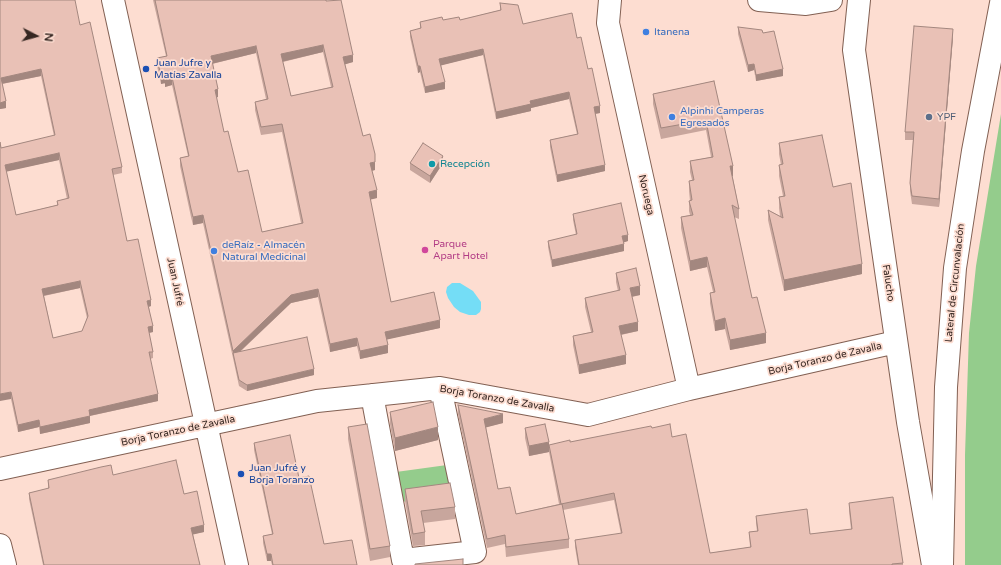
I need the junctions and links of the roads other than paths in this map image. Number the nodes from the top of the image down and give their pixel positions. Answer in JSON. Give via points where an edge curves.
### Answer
{"nodes":[{"id":1,"x":113,"y":0,"type":"edge"},
{"id":2,"x":610,"y":0,"type":"edge"},
{"id":3,"x":759,"y":0,"type":"edge"},
{"id":4,"x":831,"y":0,"type":"edge"},
{"id":5,"x":858,"y":0,"type":"edge"},
{"id":6,"x":1001,"y":4,"type":"edge"},
{"id":7,"x":896,"y":342,"type":"junction"},
{"id":8,"x":440,"y":388,"type":"junction"},
{"id":9,"x":689,"y":389,"type":"junction"},
{"id":10,"x":372,"y":395,"type":"junction"},
{"id":11,"x":206,"y":425,"type":"junction"},
{"id":12,"x":0,"y":469,"type":"edge"},
{"id":13,"x":0,"y":545,"type":"edge"},
{"id":14,"x":4,"y":565,"type":"edge"},
{"id":15,"x":237,"y":565,"type":"edge"},
{"id":16,"x":933,"y":565,"type":"edge"},
{"id":17,"x":942,"y":565,"type":"edge"}],
"edges":[{"from":1,"to":11,"type":"street","name":"Juan Jufré"},
{"from":2,"to":9,"type":"street","name":"Noruega","via":[[608,23]]},
{"from":3,"to":4,"type":"street","via":[[806,4]]},
{"from":5,"to":7,"type":"street","name":"Falucho","via":[[854,50]]},
{"from":6,"to":17,"type":"street","name":"Lateral de Circunvalación","via":[[973,151],[955,268],[946,387]]},
{"from":7,"to":9,"type":"street","name":"Borja Toranzo de Zavalla"},
{"from":7,"to":16,"type":"street","name":"Falucho"},
{"from":8,"to":9,"type":"street","name":"Borja Toranzo de Zavalla","via":[[588,415]]},
{"from":8,"to":10,"type":"street","name":"Borja Toranzo de Zavalla"},
{"from":8,"to":10,"type":"street","via":[[475,552],[403,560]]},
{"from":10,"to":11,"type":"street","name":"Borja Toranzo de Zavalla","via":[[317,401]]},
{"from":11,"to":12,"type":"street","name":"Borja Toranzo de Zavalla"},
{"from":11,"to":15,"type":"street","name":"Juan Jufré"},
{"from":13,"to":14,"type":"street"}]}
